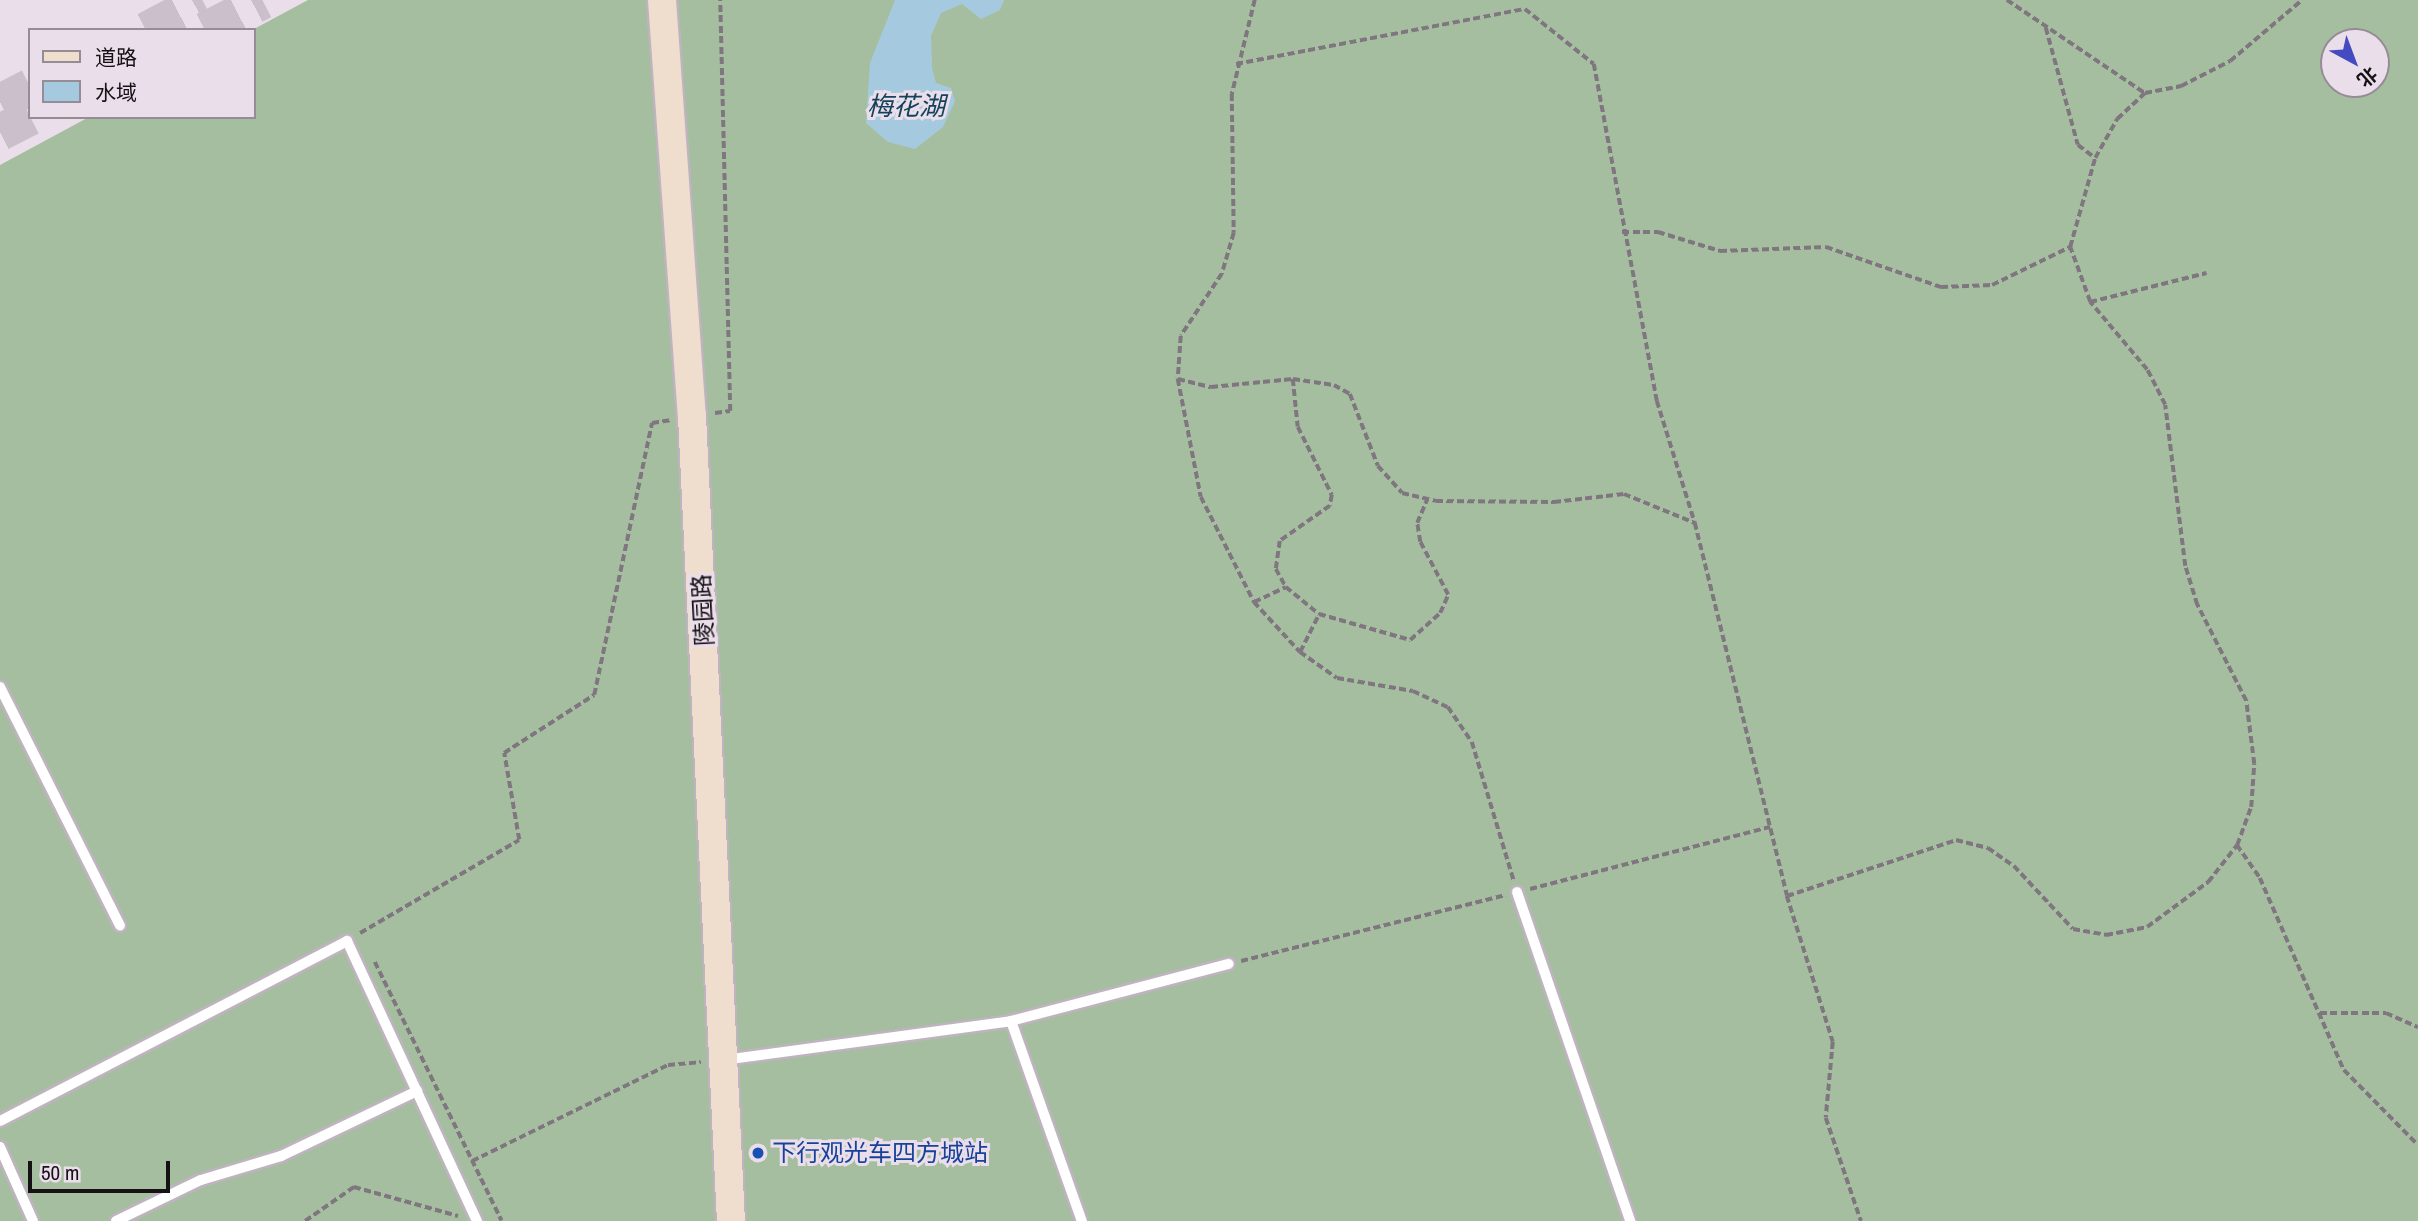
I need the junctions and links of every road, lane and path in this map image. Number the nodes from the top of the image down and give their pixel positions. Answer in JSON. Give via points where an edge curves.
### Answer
{"nodes":[{"id":1,"x":662,"y":0,"type":"edge"},
{"id":2,"x":720,"y":0,"type":"edge"},
{"id":3,"x":1255,"y":0,"type":"edge"},
{"id":4,"x":2007,"y":0,"type":"edge"},
{"id":5,"x":2302,"y":0,"type":"edge"},
{"id":6,"x":2045,"y":26,"type":"junction"},
{"id":7,"x":1236,"y":64,"type":"junction"},
{"id":8,"x":2145,"y":93,"type":"junction"},
{"id":9,"x":2095,"y":158,"type":"junction"},
{"id":10,"x":1622,"y":232,"type":"junction"},
{"id":11,"x":2070,"y":247,"type":"junction"},
{"id":12,"x":2206,"y":273,"type":"dead end"},
{"id":13,"x":2090,"y":302,"type":"junction"},
{"id":14,"x":1178,"y":379,"type":"junction"},
{"id":15,"x":1293,"y":379,"type":"junction"},
{"id":16,"x":692,"y":415,"type":"junction"},
{"id":17,"x":1427,"y":499,"type":"junction"},
{"id":18,"x":1695,"y":523,"type":"junction"},
{"id":19,"x":1286,"y":587,"type":"junction"},
{"id":20,"x":1254,"y":602,"type":"junction"},
{"id":21,"x":1319,"y":614,"type":"junction"},
{"id":22,"x":1300,"y":652,"type":"junction"},
{"id":23,"x":0,"y":687,"type":"edge"},
{"id":24,"x":1770,"y":827,"type":"junction"},
{"id":25,"x":2237,"y":845,"type":"junction"},
{"id":26,"x":1517,"y":892,"type":"junction"},
{"id":27,"x":1787,"y":896,"type":"junction"},
{"id":28,"x":120,"y":926,"type":"dead end"},
{"id":29,"x":365,"y":943,"type":"dead end"},
{"id":30,"x":371,"y":955,"type":"dead end"},
{"id":31,"x":1229,"y":964,"type":"joint"},
{"id":32,"x":2320,"y":1013,"type":"junction"},
{"id":33,"x":1011,"y":1021,"type":"junction"},
{"id":34,"x":2418,"y":1027,"type":"edge"},
{"id":35,"x":724,"y":1060,"type":"junction"},
{"id":36,"x":416,"y":1091,"type":"junction"},
{"id":37,"x":0,"y":1121,"type":"edge"},
{"id":38,"x":2418,"y":1145,"type":"edge"},
{"id":39,"x":0,"y":1147,"type":"edge"},
{"id":40,"x":472,"y":1161,"type":"junction"},
{"id":41,"x":33,"y":1221,"type":"edge"},
{"id":42,"x":116,"y":1221,"type":"edge"},
{"id":43,"x":305,"y":1221,"type":"edge"},
{"id":44,"x":477,"y":1221,"type":"edge"},
{"id":45,"x":502,"y":1221,"type":"edge"},
{"id":46,"x":732,"y":1221,"type":"edge"},
{"id":47,"x":1082,"y":1221,"type":"edge"},
{"id":48,"x":1630,"y":1221,"type":"edge"},
{"id":49,"x":1861,"y":1221,"type":"edge"}],
"edges":[{"from":1,"to":16,"type":"street","name":"陵园路"},
{"from":2,"to":16,"type":"path","via":[[730,411]]},
{"from":3,"to":7,"type":"path"},
{"from":4,"to":6,"type":"path"},
{"from":5,"to":8,"type":"path","via":[[2230,61],[2180,86]]},
{"from":6,"to":8,"type":"path"},
{"from":6,"to":9,"type":"path","via":[[2078,145]]},
{"from":7,"to":10,"type":"path","via":[[1525,9],[1594,64]]},
{"from":7,"to":14,"type":"path","via":[[1228,169],[1234,233],[1222,274],[1181,336]]},
{"from":8,"to":9,"type":"path","via":[[2117,119]]},
{"from":9,"to":11,"type":"path"},
{"from":10,"to":11,"type":"path","via":[[1658,232],[1720,251],[1826,247],[1941,287],[1992,285]]},
{"from":10,"to":18,"type":"path","via":[[1657,401]]},
{"from":11,"to":13,"type":"path"},
{"from":12,"to":13,"type":"path"},
{"from":13,"to":25,"type":"path","via":[[2147,370],[2165,405],[2185,566],[2197,605],[2246,701],[2254,764],[2251,807]]},
{"from":14,"to":15,"type":"path","via":[[1248,388]]},
{"from":14,"to":20,"type":"path","via":[[1201,497]]},
{"from":15,"to":17,"type":"path","via":[[1350,394],[1391,487]]},
{"from":15,"to":19,"type":"path","via":[[1298,427],[1332,495],[1330,506],[1280,541],[1276,569]]},
{"from":16,"to":29,"type":"path","via":[[652,423],[594,695],[503,753],[519,840],[359,931]]},
{"from":16,"to":35,"type":"street","name":"陵园路"},
{"from":17,"to":18,"type":"path","via":[[1554,502],[1624,494]]},
{"from":17,"to":21,"type":"path","via":[[1417,523],[1448,595],[1440,612],[1410,640]]},
{"from":18,"to":24,"type":"path"},
{"from":19,"to":20,"type":"path"},
{"from":19,"to":21,"type":"path"},
{"from":20,"to":22,"type":"path"},
{"from":21,"to":22,"type":"path"},
{"from":22,"to":26,"type":"path","via":[[1337,678],[1413,691],[1448,707],[1472,741]]},
{"from":23,"to":28,"type":"lane"},
{"from":24,"to":26,"type":"path"},
{"from":24,"to":27,"type":"path"},
{"from":25,"to":27,"type":"path","via":[[2208,882],[2147,926],[2106,935],[2073,929],[2014,866],[1988,848],[1956,840]]},
{"from":25,"to":32,"type":"path","via":[[2260,878]]},
{"from":26,"to":31,"type":"path"},
{"from":26,"to":48,"type":"lane"},
{"from":27,"to":49,"type":"path","via":[[1833,1042],[1826,1118]]},
{"from":30,"to":40,"type":"path"},
{"from":31,"to":33,"type":"lane"},
{"from":32,"to":34,"type":"path","via":[[2386,1013]]},
{"from":32,"to":38,"type":"path","via":[[2344,1070]]},
{"from":33,"to":35,"type":"lane"},
{"from":33,"to":47,"type":"lane"},
{"from":35,"to":40,"type":"path","via":[[668,1065]]},
{"from":35,"to":46,"type":"street","name":"陵园路"},
{"from":36,"to":37,"type":"lane","via":[[347,941]]},
{"from":36,"to":42,"type":"lane","via":[[281,1156],[201,1180]]},
{"from":36,"to":44,"type":"lane"},
{"from":39,"to":41,"type":"lane"},
{"from":40,"to":45,"type":"path"},
{"from":43,"to":44,"type":"path","via":[[354,1187]]}]}
